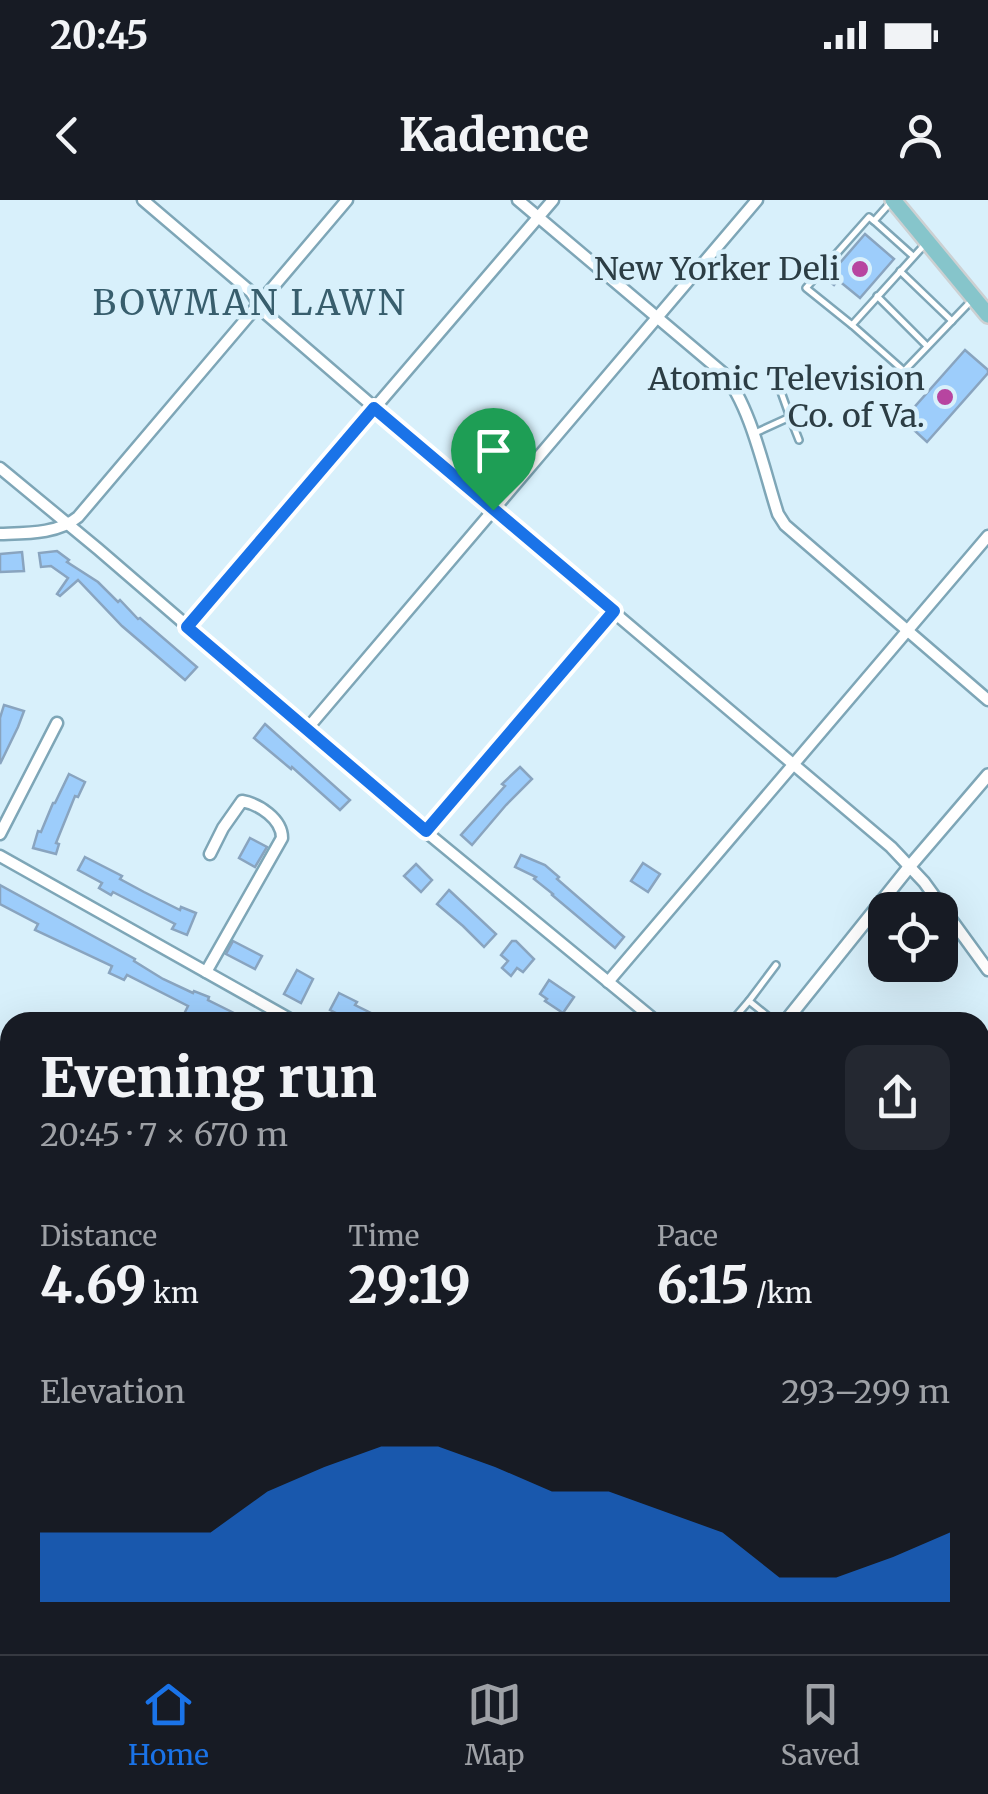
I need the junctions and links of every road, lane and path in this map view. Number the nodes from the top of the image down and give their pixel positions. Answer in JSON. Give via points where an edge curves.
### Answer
{"nodes":[{"id":1,"x":143,"y":200,"type":"edge"},
{"id":2,"x":348,"y":200,"type":"edge"},
{"id":3,"x":518,"y":200,"type":"edge"},
{"id":4,"x":552,"y":200,"type":"edge"},
{"id":5,"x":756,"y":200,"type":"edge"},
{"id":6,"x":893,"y":200,"type":"edge"},
{"id":7,"x":538,"y":217,"type":"junction"},
{"id":8,"x":874,"y":221,"type":"junction"},
{"id":9,"x":927,"y":241,"type":"junction"},
{"id":10,"x":914,"y":256,"type":"junction"},
{"id":11,"x":900,"y":271,"type":"junction"},
{"id":12,"x":877,"y":296,"type":"junction"},
{"id":13,"x":974,"y":298,"type":"junction"},
{"id":14,"x":259,"y":304,"type":"junction"},
{"id":15,"x":988,"y":314,"type":"edge"},
{"id":16,"x":656,"y":317,"type":"junction"},
{"id":17,"x":952,"y":321,"type":"junction"},
{"id":18,"x":852,"y":325,"type":"junction"},
{"id":19,"x":928,"y":346,"type":"junction"},
{"id":20,"x":780,"y":389,"type":"dead end"},
{"id":21,"x":374,"y":408,"type":"junction"},
{"id":22,"x":790,"y":418,"type":"junction"},
{"id":23,"x":752,"y":434,"type":"junction"},
{"id":24,"x":799,"y":440,"type":"dead end"},
{"id":25,"x":0,"y":468,"type":"edge"},
{"id":26,"x":493,"y":510,"type":"junction"},
{"id":27,"x":68,"y":525,"type":"junction"},
{"id":28,"x":0,"y":534,"type":"edge"},
{"id":29,"x":988,"y":536,"type":"edge"},
{"id":30,"x":614,"y":611,"type":"junction"},
{"id":31,"x":187,"y":627,"type":"junction"},
{"id":32,"x":907,"y":631,"type":"junction"},
{"id":33,"x":988,"y":700,"type":"edge"},
{"id":34,"x":58,"y":723,"type":"dead end"},
{"id":35,"x":307,"y":729,"type":"junction"},
{"id":36,"x":793,"y":764,"type":"junction"},
{"id":37,"x":988,"y":774,"type":"edge"},
{"id":38,"x":426,"y":831,"type":"junction"},
{"id":39,"x":0,"y":834,"type":"edge"},
{"id":40,"x":210,"y":854,"type":"dead end"},
{"id":41,"x":0,"y":856,"type":"edge"},
{"id":42,"x":910,"y":866,"type":"junction"},
{"id":43,"x":776,"y":965,"type":"dead end"},
{"id":44,"x":988,"y":970,"type":"edge"},
{"id":45,"x":206,"y":972,"type":"junction"},
{"id":46,"x":608,"y":982,"type":"junction"},
{"id":47,"x":749,"y":1001,"type":"junction"},
{"id":48,"x":277,"y":1012,"type":"edge"},
{"id":49,"x":636,"y":1012,"type":"edge"},
{"id":50,"x":740,"y":1012,"type":"edge"},
{"id":51,"x":763,"y":1012,"type":"edge"},
{"id":52,"x":792,"y":1012,"type":"edge"}],
"edges":[{"from":1,"to":14,"type":"street"},
{"from":2,"to":14,"type":"street"},
{"from":3,"to":7,"type":"street"},
{"from":4,"to":7,"type":"street"},
{"from":5,"to":16,"type":"street"},
{"from":6,"to":8,"type":"lane"},
{"from":6,"to":9,"type":"main road"},
{"from":7,"to":16,"type":"street"},
{"from":7,"to":21,"type":"street"},
{"from":8,"to":10,"type":"lane"},
{"from":8,"to":18,"type":"lane","via":[[868,217],[806,288]]},
{"from":9,"to":10,"type":"lane"},
{"from":9,"to":13,"type":"main road"},
{"from":10,"to":11,"type":"lane"},
{"from":11,"to":12,"type":"lane"},
{"from":11,"to":17,"type":"lane"},
{"from":12,"to":18,"type":"lane"},
{"from":12,"to":19,"type":"lane"},
{"from":13,"to":15,"type":"main road"},
{"from":13,"to":17,"type":"lane"},
{"from":14,"to":21,"type":"street"},
{"from":14,"to":27,"type":"street"},
{"from":16,"to":23,"type":"street","via":[[731,383]]},
{"from":16,"to":26,"type":"street"},
{"from":17,"to":19,"type":"lane"},
{"from":18,"to":19,"type":"lane","via":[[904,371]]},
{"from":20,"to":22,"type":"lane"},
{"from":21,"to":26,"type":"street"},
{"from":21,"to":31,"type":"street"},
{"from":22,"to":23,"type":"lane"},
{"from":22,"to":24,"type":"lane"},
{"from":23,"to":32,"type":"street","via":[[784,525]]},
{"from":25,"to":27,"type":"street"},
{"from":26,"to":30,"type":"street"},
{"from":26,"to":35,"type":"street"},
{"from":27,"to":28,"type":"street"},
{"from":27,"to":31,"type":"street"},
{"from":29,"to":32,"type":"street"},
{"from":30,"to":36,"type":"street"},
{"from":30,"to":38,"type":"street"},
{"from":31,"to":35,"type":"street"},
{"from":32,"to":33,"type":"street"},
{"from":32,"to":36,"type":"street"},
{"from":34,"to":39,"type":"street"},
{"from":35,"to":38,"type":"street"},
{"from":36,"to":42,"type":"street"},
{"from":36,"to":46,"type":"street"},
{"from":37,"to":42,"type":"street"},
{"from":38,"to":46,"type":"street"},
{"from":40,"to":45,"type":"street","via":[[242,801],[280,826],[282,838]]},
{"from":41,"to":45,"type":"street"},
{"from":42,"to":44,"type":"street"},
{"from":42,"to":52,"type":"street"},
{"from":43,"to":47,"type":"lane"},
{"from":45,"to":48,"type":"street"},
{"from":46,"to":49,"type":"street"},
{"from":47,"to":50,"type":"lane"},
{"from":47,"to":51,"type":"lane"}]}
